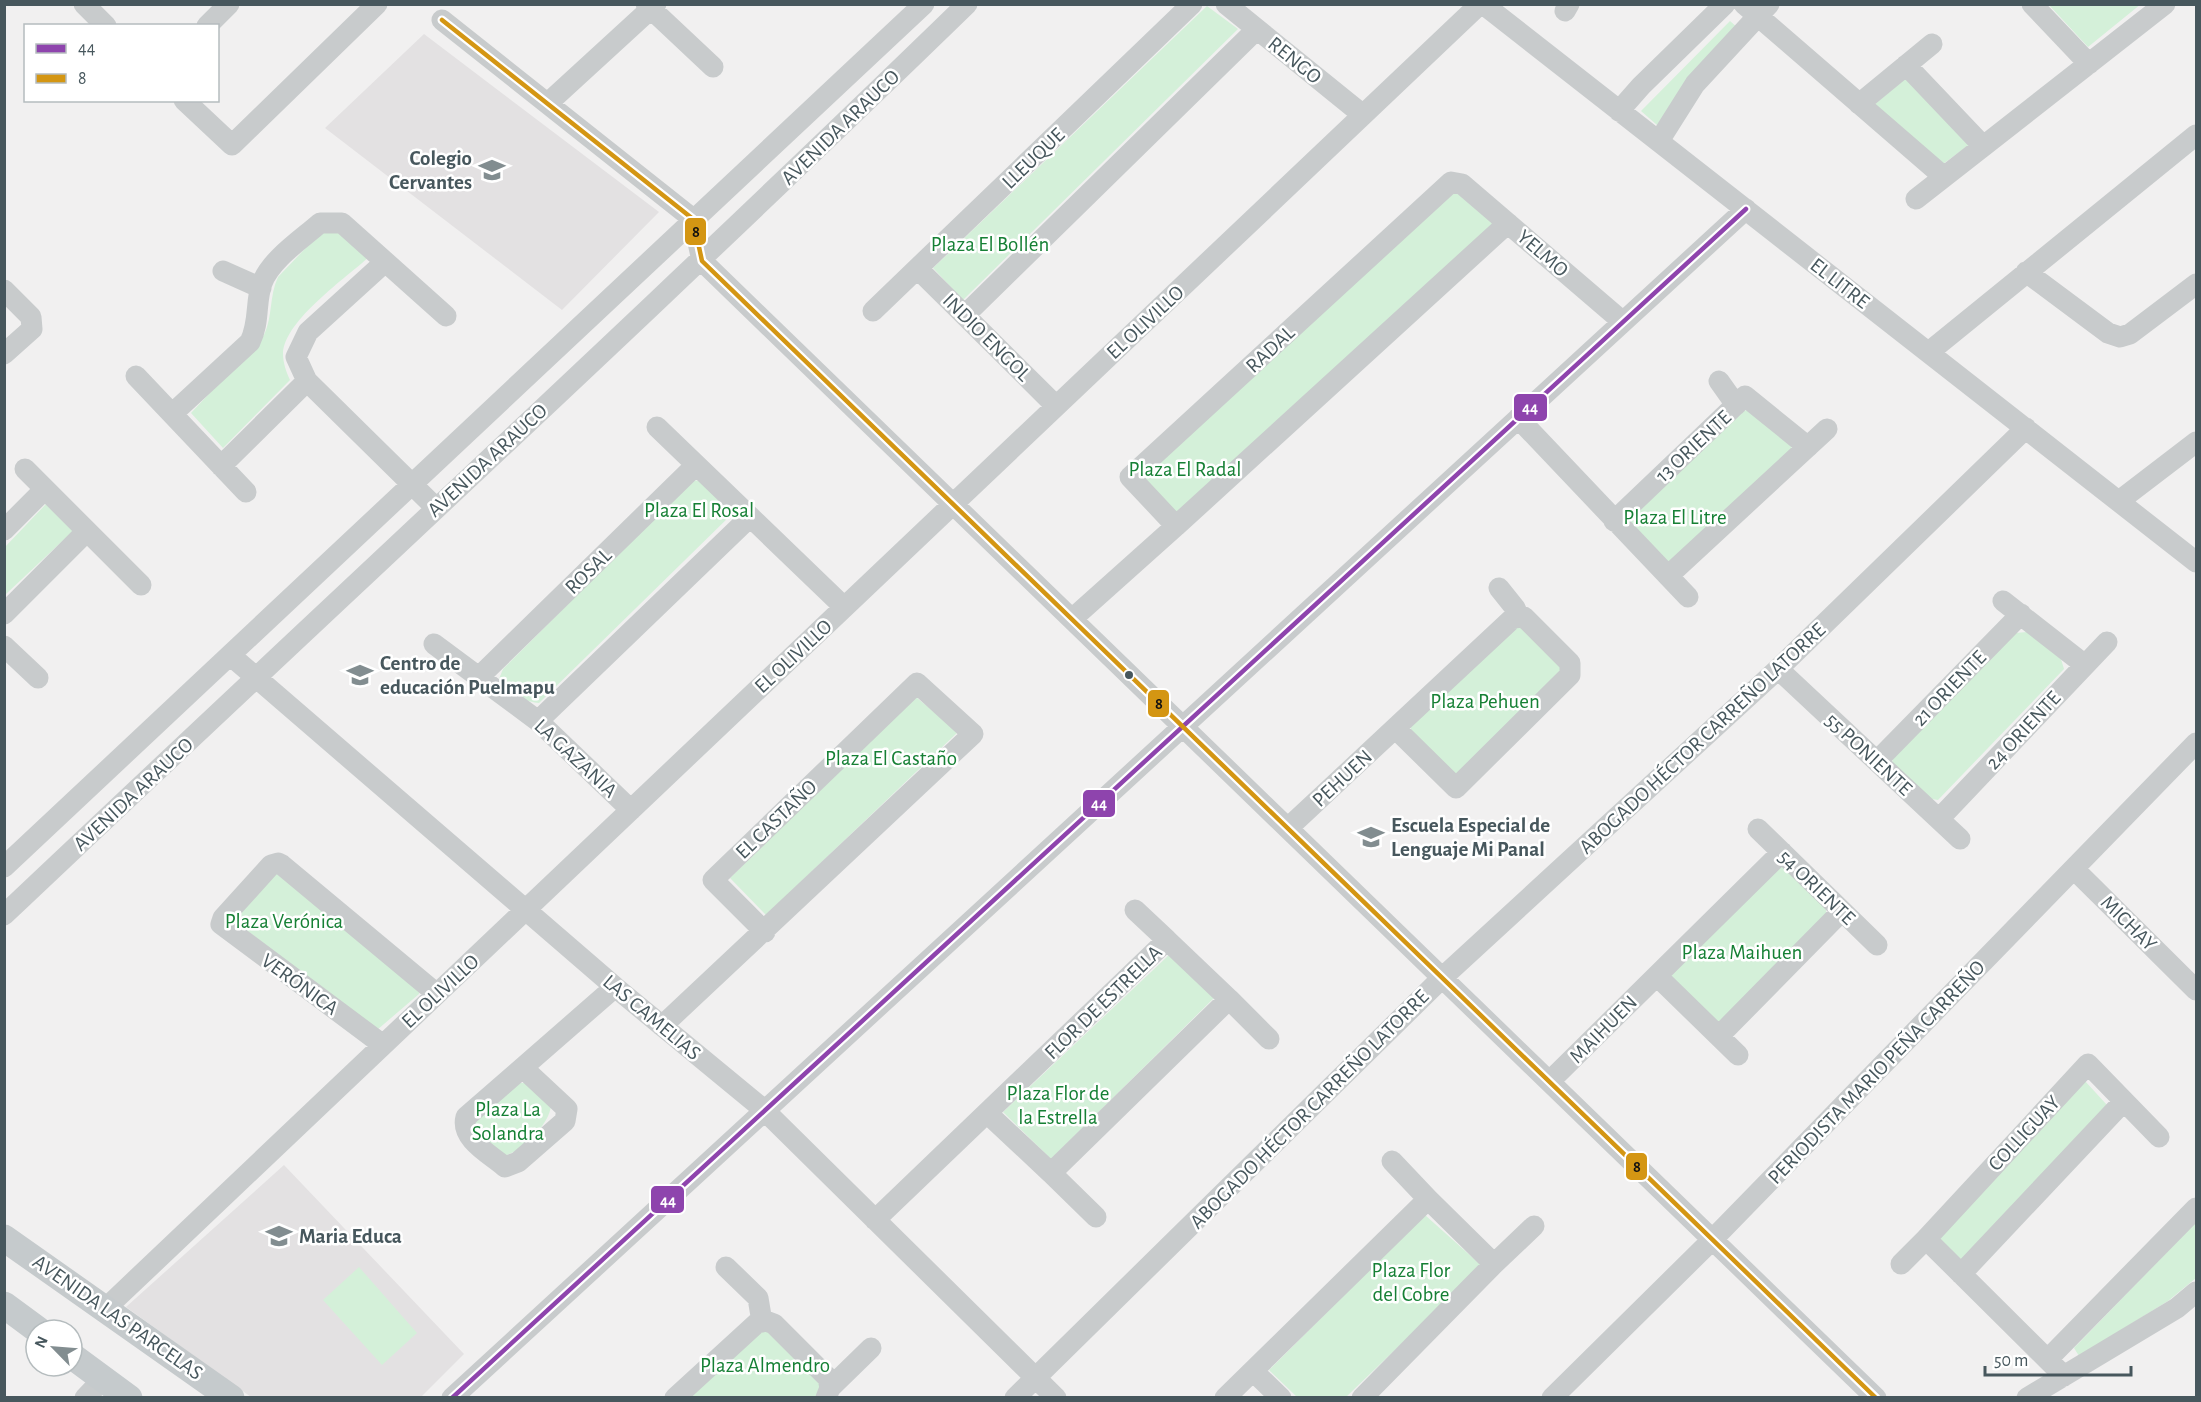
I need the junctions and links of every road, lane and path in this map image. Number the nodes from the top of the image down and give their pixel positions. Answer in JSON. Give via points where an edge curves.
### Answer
{"nodes":[{"id":1,"x":84,"y":4,"type":"edge"},
{"id":2,"x":230,"y":4,"type":"edge"},
{"id":3,"x":377,"y":4,"type":"edge"},
{"id":4,"x":924,"y":4,"type":"edge"},
{"id":5,"x":967,"y":4,"type":"edge"},
{"id":6,"x":1192,"y":4,"type":"edge"},
{"id":7,"x":1226,"y":4,"type":"edge"},
{"id":8,"x":1481,"y":4,"type":"edge"},
{"id":9,"x":1725,"y":4,"type":"edge"},
{"id":10,"x":2032,"y":4,"type":"edge"},
{"id":11,"x":651,"y":6,"type":"edge"},
{"id":12,"x":2159,"y":6,"type":"edge"},
{"id":13,"x":1757,"y":8,"type":"edge"},
{"id":14,"x":442,"y":20,"type":"dead end"},
{"id":15,"x":104,"y":24,"type":"edge"},
{"id":16,"x":209,"y":24,"type":"edge"},
{"id":17,"x":1257,"y":29,"type":"junction"},
{"id":18,"x":1932,"y":44,"type":"dead end"},
{"id":19,"x":2089,"y":64,"type":"junction"},
{"id":20,"x":1906,"y":65,"type":"junction"},
{"id":21,"x":713,"y":67,"type":"dead end"},
{"id":22,"x":186,"y":102,"type":"edge"},
{"id":23,"x":548,"y":103,"type":"junction"},
{"id":24,"x":1859,"y":104,"type":"junction"},
{"id":25,"x":1619,"y":111,"type":"junction"},
{"id":26,"x":1363,"y":115,"type":"junction"},
{"id":27,"x":2196,"y":135,"type":"edge"},
{"id":28,"x":1659,"y":141,"type":"junction"},
{"id":29,"x":1983,"y":146,"type":"junction"},
{"id":30,"x":1944,"y":177,"type":"junction"},
{"id":31,"x":1462,"y":184,"type":"joint"},
{"id":32,"x":1916,"y":198,"type":"dead end"},
{"id":33,"x":1746,"y":209,"type":"junction"},
{"id":34,"x":693,"y":219,"type":"junction"},
{"id":35,"x":1508,"y":223,"type":"junction"},
{"id":36,"x":702,"y":261,"type":"junction"},
{"id":37,"x":385,"y":262,"type":"junction"},
{"id":38,"x":918,"y":269,"type":"junction"},
{"id":39,"x":223,"y":272,"type":"dead end"},
{"id":40,"x":2026,"y":272,"type":"junction"},
{"id":41,"x":2196,"y":285,"type":"edge"},
{"id":42,"x":261,"y":288,"type":"junction"},
{"id":43,"x":4,"y":290,"type":"edge"},
{"id":44,"x":873,"y":311,"type":"dead end"},
{"id":45,"x":964,"y":315,"type":"junction"},
{"id":46,"x":446,"y":316,"type":"dead end"},
{"id":47,"x":1623,"y":322,"type":"junction"},
{"id":48,"x":1929,"y":352,"type":"junction"},
{"id":49,"x":4,"y":354,"type":"edge"},
{"id":50,"x":136,"y":376,"type":"dead end"},
{"id":51,"x":307,"y":381,"type":"junction"},
{"id":52,"x":1719,"y":381,"type":"dead end"},
{"id":53,"x":1741,"y":401,"type":"junction"},
{"id":54,"x":1056,"y":406,"type":"junction"},
{"id":55,"x":172,"y":414,"type":"junction"},
{"id":56,"x":1518,"y":418,"type":"junction"},
{"id":57,"x":657,"y":427,"type":"dead end"},
{"id":58,"x":2026,"y":428,"type":"junction"},
{"id":59,"x":1827,"y":429,"type":"dead end"},
{"id":60,"x":2196,"y":442,"type":"edge"},
{"id":61,"x":1808,"y":447,"type":"junction"},
{"id":62,"x":696,"y":465,"type":"junction"},
{"id":63,"x":221,"y":466,"type":"junction"},
{"id":64,"x":26,"y":469,"type":"dead end"},
{"id":65,"x":411,"y":484,"type":"junction"},
{"id":66,"x":45,"y":489,"type":"junction"},
{"id":67,"x":246,"y":492,"type":"dead end"},
{"id":68,"x":2119,"y":501,"type":"junction"},
{"id":69,"x":953,"y":504,"type":"junction"},
{"id":70,"x":435,"y":507,"type":"junction"},
{"id":71,"x":750,"y":517,"type":"junction"},
{"id":72,"x":1614,"y":521,"type":"junction"},
{"id":73,"x":1176,"y":526,"type":"junction"},
{"id":74,"x":4,"y":530,"type":"edge"},
{"id":75,"x":87,"y":531,"type":"junction"},
{"id":76,"x":2196,"y":562,"type":"edge"},
{"id":77,"x":1668,"y":576,"type":"junction"},
{"id":78,"x":141,"y":585,"type":"dead end"},
{"id":79,"x":1499,"y":588,"type":"dead end"},
{"id":80,"x":1688,"y":597,"type":"dead end"},
{"id":81,"x":2003,"y":601,"type":"dead end"},
{"id":82,"x":844,"y":607,"type":"junction"},
{"id":83,"x":4,"y":614,"type":"edge"},
{"id":84,"x":2020,"y":614,"type":"junction"},
{"id":85,"x":1521,"y":617,"type":"junction"},
{"id":86,"x":1072,"y":619,"type":"junction"},
{"id":87,"x":2107,"y":642,"type":"dead end"},
{"id":88,"x":434,"y":644,"type":"dead end"},
{"id":89,"x":4,"y":646,"type":"edge"},
{"id":90,"x":230,"y":655,"type":"junction"},
{"id":91,"x":2085,"y":665,"type":"junction"},
{"id":92,"x":1778,"y":669,"type":"junction"},
{"id":93,"x":258,"y":677,"type":"junction"},
{"id":94,"x":479,"y":677,"type":"junction"},
{"id":95,"x":38,"y":678,"type":"dead end"},
{"id":96,"x":538,"y":721,"type":"junction"},
{"id":97,"x":1182,"y":725,"type":"junction"},
{"id":98,"x":1396,"y":729,"type":"junction"},
{"id":99,"x":2196,"y":743,"type":"edge"},
{"id":100,"x":1876,"y":761,"type":"junction"},
{"id":101,"x":631,"y":810,"type":"junction"},
{"id":102,"x":1939,"y":819,"type":"junction"},
{"id":103,"x":1288,"y":828,"type":"junction"},
{"id":104,"x":1758,"y":829,"type":"dead end"},
{"id":105,"x":1960,"y":839,"type":"dead end"},
{"id":106,"x":1782,"y":852,"type":"junction"},
{"id":107,"x":4,"y":867,"type":"edge"},
{"id":108,"x":2074,"y":869,"type":"junction"},
{"id":109,"x":526,"y":909,"type":"junction"},
{"id":110,"x":1135,"y":910,"type":"dead end"},
{"id":111,"x":1842,"y":911,"type":"junction"},
{"id":112,"x":4,"y":915,"type":"edge"},
{"id":113,"x":765,"y":932,"type":"junction"},
{"id":114,"x":1167,"y":940,"type":"junction"},
{"id":115,"x":1877,"y":945,"type":"dead end"},
{"id":116,"x":1657,"y":976,"type":"junction"},
{"id":117,"x":2192,"y":977,"type":"edge"},
{"id":118,"x":1443,"y":978,"type":"junction"},
{"id":119,"x":615,"y":987,"type":"junction"},
{"id":120,"x":437,"y":994,"type":"junction"},
{"id":121,"x":1229,"y":999,"type":"junction"},
{"id":122,"x":662,"y":1026,"type":"junction"},
{"id":123,"x":1719,"y":1036,"type":"junction"},
{"id":124,"x":1269,"y":1039,"type":"dead end"},
{"id":125,"x":383,"y":1045,"type":"junction"},
{"id":126,"x":1738,"y":1055,"type":"dead end"},
{"id":127,"x":524,"y":1068,"type":"junction"},
{"id":128,"x":1550,"y":1081,"type":"junction"},
{"id":129,"x":2124,"y":1101,"type":"junction"},
{"id":130,"x":763,"y":1109,"type":"junction"},
{"id":131,"x":987,"y":1113,"type":"junction"},
{"id":132,"x":2160,"y":1137,"type":"dead end"},
{"id":133,"x":1392,"y":1161,"type":"dead end"},
{"id":134,"x":1051,"y":1173,"type":"junction"},
{"id":135,"x":1428,"y":1199,"type":"junction"},
{"id":136,"x":2196,"y":1208,"type":"edge"},
{"id":137,"x":1096,"y":1217,"type":"dead end"},
{"id":138,"x":875,"y":1220,"type":"junction"},
{"id":139,"x":1534,"y":1226,"type":"dead end"},
{"id":140,"x":4,"y":1238,"type":"edge"},
{"id":141,"x":1713,"y":1239,"type":"junction"},
{"id":142,"x":1926,"y":1239,"type":"junction"},
{"id":143,"x":1494,"y":1264,"type":"junction"},
{"id":144,"x":1901,"y":1264,"type":"dead end"},
{"id":145,"x":726,"y":1267,"type":"dead end"},
{"id":146,"x":1961,"y":1274,"type":"junction"},
{"id":147,"x":2196,"y":1292,"type":"edge"},
{"id":148,"x":4,"y":1305,"type":"edge"},
{"id":149,"x":106,"y":1308,"type":"junction"},
{"id":150,"x":24,"y":1320,"type":"edge"},
{"id":151,"x":762,"y":1322,"type":"junction"},
{"id":152,"x":871,"y":1348,"type":"dead end"},
{"id":153,"x":2048,"y":1359,"type":"junction"},
{"id":154,"x":1253,"y":1371,"type":"junction"},
{"id":155,"x":84,"y":1373,"type":"edge"},
{"id":156,"x":2064,"y":1376,"type":"junction"},
{"id":157,"x":1036,"y":1378,"type":"junction"},
{"id":158,"x":94,"y":1388,"type":"edge"},
{"id":159,"x":828,"y":1393,"type":"edge"},
{"id":160,"x":129,"y":1398,"type":"edge"},
{"id":161,"x":231,"y":1398,"type":"edge"},
{"id":162,"x":452,"y":1398,"type":"edge"},
{"id":163,"x":675,"y":1398,"type":"edge"},
{"id":164,"x":1015,"y":1398,"type":"edge"},
{"id":165,"x":1056,"y":1398,"type":"edge"},
{"id":166,"x":1225,"y":1398,"type":"edge"},
{"id":167,"x":1281,"y":1398,"type":"edge"},
{"id":168,"x":1362,"y":1398,"type":"edge"},
{"id":169,"x":1552,"y":1398,"type":"edge"},
{"id":170,"x":1876,"y":1398,"type":"edge"},
{"id":171,"x":2027,"y":1398,"type":"edge"}],
"edges":[{"from":1,"to":15,"type":"street"},
{"from":2,"to":16,"type":"street"},
{"from":3,"to":22,"type":"street","via":[[232,146]]},
{"from":4,"to":34,"type":"street","name":"AVENIDA ARAUCO"},
{"from":5,"to":36,"type":"street","name":"AVENIDA ARAUCO"},
{"from":6,"to":38,"type":"street","name":"LLEUQUE"},
{"from":7,"to":17,"type":"street","name":"RENGO"},
{"from":8,"to":25,"type":"street","name":"EL LITRE"},
{"from":8,"to":26,"type":"street","name":"EL OLIVILLO"},
{"from":9,"to":25,"type":"street"},
{"from":10,"to":19,"type":"street"},
{"from":11,"to":21,"type":"street"},
{"from":11,"to":23,"type":"street"},
{"from":12,"to":19,"type":"street"},
{"from":13,"to":24,"type":"street"},
{"from":13,"to":28,"type":"street","via":[[1695,84]]},
{"from":14,"to":23,"type":"street"},
{"from":17,"to":26,"type":"street","name":"RENGO"},
{"from":17,"to":45,"type":"street"},
{"from":18,"to":20,"type":"street"},
{"from":19,"to":29,"type":"street"},
{"from":20,"to":24,"type":"street"},
{"from":20,"to":29,"type":"street"},
{"from":23,"to":34,"type":"street"},
{"from":24,"to":30,"type":"street"},
{"from":25,"to":28,"type":"street","name":"EL LITRE"},
{"from":26,"to":54,"type":"street","name":"EL OLIVILLO"},
{"from":27,"to":40,"type":"street"},
{"from":28,"to":33,"type":"street","name":"EL LITRE"},
{"from":29,"to":30,"type":"street"},
{"from":30,"to":32,"type":"street"},
{"from":31,"to":35,"type":"street","name":"YELMO"},
{"from":31,"to":73,"type":"street","name":"RADAL","via":[[1449,184],[1130,477]]},
{"from":33,"to":47,"type":"street"},
{"from":33,"to":48,"type":"street","name":"EL LITRE"},
{"from":34,"to":36,"type":"street"},
{"from":34,"to":65,"type":"street","name":"AVENIDA ARAUCO"},
{"from":35,"to":47,"type":"street","name":"YELMO"},
{"from":35,"to":73,"type":"street"},
{"from":36,"to":69,"type":"street"},
{"from":36,"to":70,"type":"street","name":"AVENIDA ARAUCO"},
{"from":37,"to":42,"type":"street","via":[[342,223],[320,223],[272,267]]},
{"from":37,"to":46,"type":"street"},
{"from":37,"to":51,"type":"street","via":[[308,332],[296,357]]},
{"from":38,"to":44,"type":"street","name":"LLEUQUE"},
{"from":38,"to":45,"type":"street","name":"INDIO ENGOL"},
{"from":39,"to":42,"type":"street"},
{"from":40,"to":41,"type":"street","via":[[2108,333],[2120,337],[2130,334]]},
{"from":40,"to":48,"type":"street"},
{"from":42,"to":55,"type":"street","via":[[257,327],[250,342]]},
{"from":43,"to":49,"type":"street","via":[[32,317],[32,329]]},
{"from":45,"to":54,"type":"street","name":"INDIO ENGOL"},
{"from":47,"to":56,"type":"street"},
{"from":48,"to":58,"type":"street","name":"EL LITRE"},
{"from":50,"to":55,"type":"street"},
{"from":51,"to":63,"type":"street"},
{"from":51,"to":65,"type":"street"},
{"from":52,"to":53,"type":"street"},
{"from":53,"to":61,"type":"street"},
{"from":53,"to":72,"type":"street","name":"13 ORIENTE"},
{"from":54,"to":69,"type":"street","name":"EL OLIVILLO"},
{"from":55,"to":63,"type":"street"},
{"from":56,"to":72,"type":"street"},
{"from":56,"to":97,"type":"street"},
{"from":57,"to":62,"type":"street"},
{"from":58,"to":68,"type":"street","name":"EL LITRE"},
{"from":58,"to":92,"type":"street","name":"ABOGADO HÉCTOR CARREÑO LATORRE"},
{"from":59,"to":61,"type":"street"},
{"from":60,"to":68,"type":"street"},
{"from":61,"to":77,"type":"street"},
{"from":62,"to":71,"type":"street"},
{"from":62,"to":94,"type":"street","name":"ROSAL"},
{"from":63,"to":67,"type":"street"},
{"from":64,"to":66,"type":"street"},
{"from":65,"to":70,"type":"street"},
{"from":65,"to":90,"type":"street","name":"AVENIDA ARAUCO"},
{"from":66,"to":74,"type":"street"},
{"from":66,"to":75,"type":"street"},
{"from":68,"to":76,"type":"street","name":"EL LITRE"},
{"from":69,"to":82,"type":"street","name":"EL OLIVILLO"},
{"from":69,"to":86,"type":"street"},
{"from":70,"to":93,"type":"street","name":"AVENIDA ARAUCO"},
{"from":71,"to":82,"type":"street"},
{"from":71,"to":96,"type":"street"},
{"from":72,"to":77,"type":"street"},
{"from":73,"to":86,"type":"street"},
{"from":75,"to":78,"type":"street"},
{"from":75,"to":83,"type":"street"},
{"from":77,"to":80,"type":"street"},
{"from":79,"to":85,"type":"street"},
{"from":81,"to":84,"type":"street"},
{"from":82,"to":101,"type":"street","name":"EL OLIVILLO"},
{"from":84,"to":91,"type":"street"},
{"from":84,"to":100,"type":"street","name":"21 ORIENTE"},
{"from":85,"to":98,"type":"street","name":"PEHUEN","via":[[1513,618]]},
{"from":85,"to":98,"type":"street","via":[[1570,663],[1570,675],[1456,788]]},
{"from":86,"to":97,"type":"street"},
{"from":87,"to":91,"type":"street","name":"24 ORIENTE"},
{"from":88,"to":94,"type":"street","name":"LA GAZANIA"},
{"from":89,"to":95,"type":"street"},
{"from":90,"to":93,"type":"street","name":"LAS CAMELIAS"},
{"from":90,"to":107,"type":"street","name":"AVENIDA ARAUCO"},
{"from":91,"to":102,"type":"street","name":"24 ORIENTE"},
{"from":92,"to":100,"type":"street","name":"55 PONIENTE"},
{"from":92,"to":118,"type":"street","name":"ABOGADO HÉCTOR CARREÑO LATORRE"},
{"from":93,"to":109,"type":"street","name":"LAS CAMELIAS"},
{"from":93,"to":112,"type":"street","name":"AVENIDA ARAUCO"},
{"from":94,"to":96,"type":"street","name":"LA GAZANIA"},
{"from":96,"to":101,"type":"street","name":"LA GAZANIA"},
{"from":97,"to":103,"type":"street"},
{"from":97,"to":130,"type":"street"},
{"from":98,"to":103,"type":"street","name":"PEHUEN"},
{"from":99,"to":108,"type":"street","name":"PERIODISTA MARIO PEÑA CARREÑO"},
{"from":100,"to":102,"type":"street","name":"55 PONIENTE"},
{"from":101,"to":109,"type":"street","name":"EL OLIVILLO"},
{"from":102,"to":105,"type":"street","name":"55 PONIENTE"},
{"from":103,"to":118,"type":"street"},
{"from":104,"to":106,"type":"street","name":"54 ORIENTE"},
{"from":106,"to":111,"type":"street","name":"54 ORIENTE"},
{"from":106,"to":116,"type":"street","name":"MAIHUEN"},
{"from":108,"to":117,"type":"street","name":"MICHAY"},
{"from":108,"to":141,"type":"street","name":"PERIODISTA MARIO PEÑA CARREÑO"},
{"from":109,"to":119,"type":"street","name":"LAS CAMELIAS"},
{"from":109,"to":120,"type":"street","name":"EL OLIVILLO"},
{"from":110,"to":114,"type":"street","name":"FLOR DE ESTRELLA"},
{"from":111,"to":115,"type":"street","name":"54 ORIENTE"},
{"from":111,"to":123,"type":"street"},
{"from":113,"to":113,"type":"street","name":"EL CASTAÑO","via":[[713,880],[917,683],[973,734]]},
{"from":113,"to":122,"type":"street","name":"EL CASTAÑO"},
{"from":114,"to":121,"type":"street","name":"FLOR DE ESTRELLA"},
{"from":114,"to":131,"type":"street","name":"FLOR DE ESTRELLA"},
{"from":116,"to":123,"type":"street"},
{"from":116,"to":128,"type":"street","name":"MAIHUEN"},
{"from":118,"to":128,"type":"street"},
{"from":118,"to":157,"type":"street","name":"ABOGADO HÉCTOR CARREÑO LATORRE"},
{"from":119,"to":122,"type":"street","name":"LAS CAMELIAS"},
{"from":119,"to":127,"type":"street"},
{"from":120,"to":125,"type":"street","name":"EL OLIVILLO"},
{"from":120,"to":125,"type":"street","name":"VERÓNICA","via":[[282,865],[271,865],[221,924]]},
{"from":121,"to":124,"type":"street","name":"FLOR DE ESTRELLA"},
{"from":121,"to":134,"type":"street"},
{"from":122,"to":130,"type":"street","name":"LAS CAMELIAS"},
{"from":123,"to":126,"type":"street"},
{"from":125,"to":149,"type":"street","name":"EL OLIVILLO"},
{"from":127,"to":127,"type":"street","via":[[567,1109],[565,1121],[518,1162],[506,1167],[468,1136],[464,1125],[466,1117]]},
{"from":128,"to":141,"type":"street"},
{"from":129,"to":132,"type":"street","name":"COLLIGUAY"},
{"from":129,"to":142,"type":"street","name":"COLLIGUAY","via":[[2088,1064]]},
{"from":129,"to":146,"type":"street"},
{"from":130,"to":138,"type":"street","name":"LAS CAMELIAS"},
{"from":130,"to":162,"type":"street"},
{"from":131,"to":134,"type":"street"},
{"from":131,"to":138,"type":"street","name":"FLOR DE ESTRELLA"},
{"from":133,"to":135,"type":"street"},
{"from":134,"to":137,"type":"street"},
{"from":135,"to":143,"type":"street"},
{"from":135,"to":154,"type":"street"},
{"from":136,"to":153,"type":"street"},
{"from":138,"to":157,"type":"street","name":"LAS CAMELIAS"},
{"from":139,"to":143,"type":"street"},
{"from":140,"to":149,"type":"main road","name":"AVENIDA LAS PARCELAS"},
{"from":141,"to":169,"type":"street","name":"PERIODISTA MARIO PEÑA CARREÑO"},
{"from":141,"to":170,"type":"street"},
{"from":142,"to":144,"type":"street","name":"COLLIGUAY"},
{"from":142,"to":146,"type":"street"},
{"from":143,"to":168,"type":"street"},
{"from":145,"to":151,"type":"street","via":[[758,1298]]},
{"from":146,"to":153,"type":"street"},
{"from":147,"to":156,"type":"street","via":[[2177,1308]]},
{"from":148,"to":150,"type":"main road"},
{"from":149,"to":161,"type":"main road","name":"AVENIDA LAS PARCELAS"},
{"from":151,"to":159,"type":"street","via":[[774,1324],[828,1378]]},
{"from":151,"to":163,"type":"street"},
{"from":152,"to":159,"type":"street"},
{"from":153,"to":156,"type":"street"},
{"from":154,"to":166,"type":"street"},
{"from":154,"to":167,"type":"street"},
{"from":155,"to":158,"type":"main road"},
{"from":156,"to":171,"type":"street"},
{"from":157,"to":164,"type":"street","name":"ABOGADO HÉCTOR CARREÑO LATORRE"},
{"from":157,"to":165,"type":"street","name":"LAS CAMELIAS"},
{"from":158,"to":160,"type":"main road"}]}
